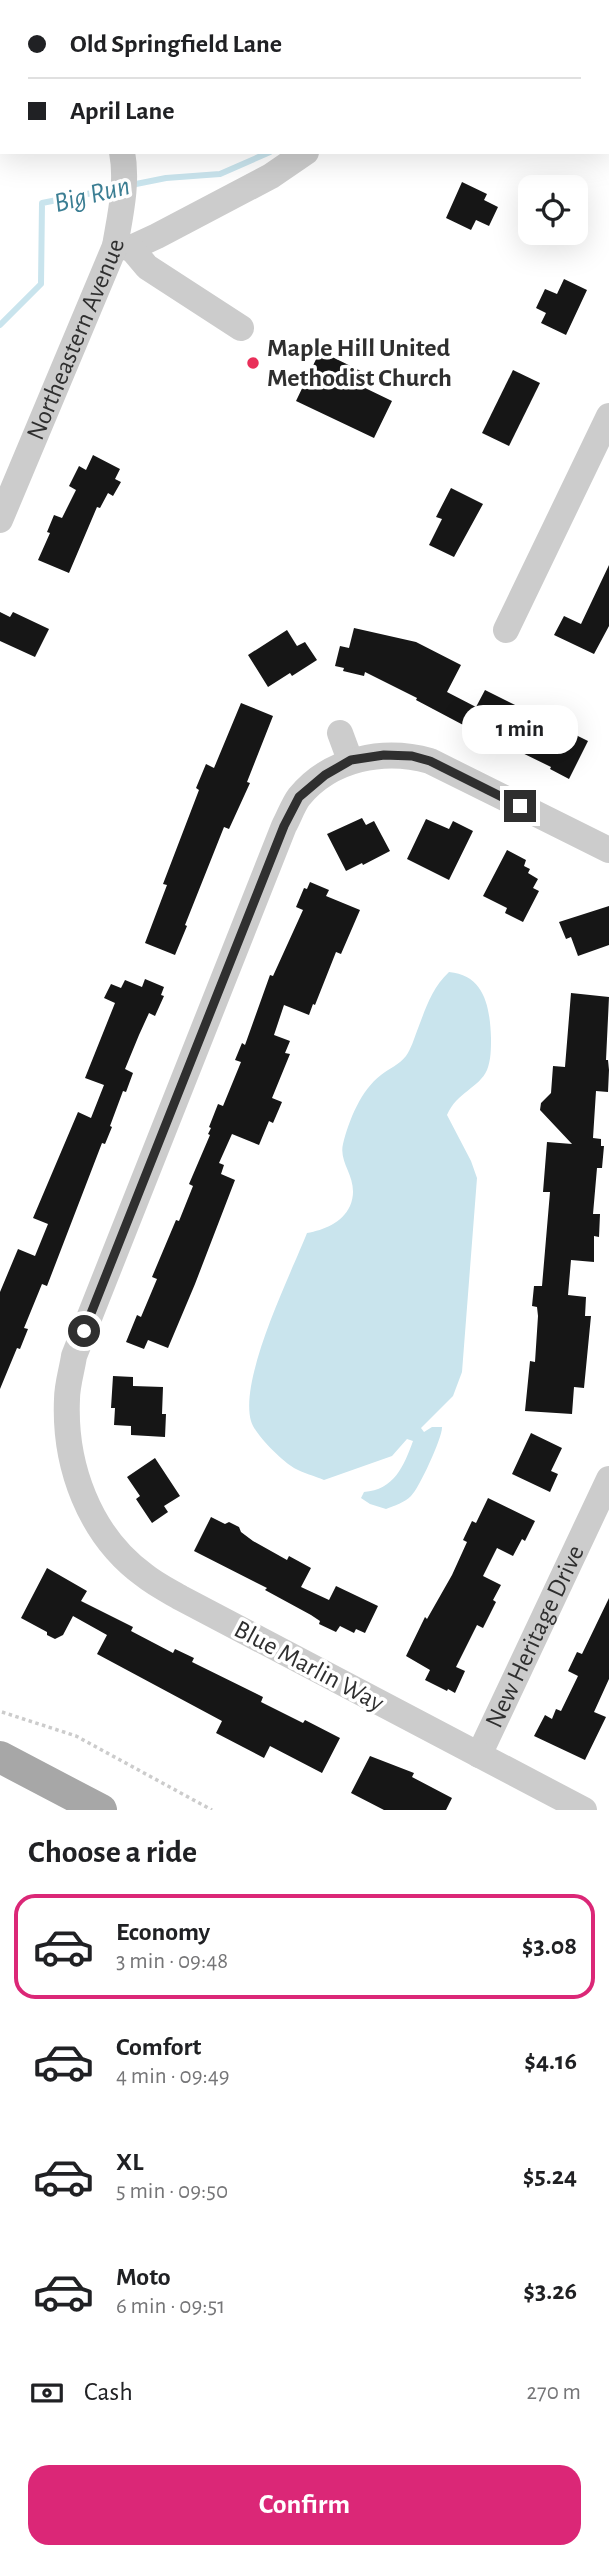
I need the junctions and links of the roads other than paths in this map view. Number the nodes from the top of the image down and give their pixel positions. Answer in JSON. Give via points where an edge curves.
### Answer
{"nodes":[{"id":1,"x":303,"y":154,"type":"edge"},
{"id":2,"x":123,"y":159,"type":"edge"},
{"id":3,"x":123,"y":247,"type":"junction"},
{"id":4,"x":241,"y":328,"type":"dead end"},
{"id":5,"x":609,"y":416,"type":"edge"},
{"id":6,"x":0,"y":520,"type":"edge"},
{"id":7,"x":506,"y":630,"type":"dead end"},
{"id":8,"x":341,"y":733,"type":"dead end"},
{"id":9,"x":351,"y":760,"type":"junction"},
{"id":10,"x":609,"y":850,"type":"edge"},
{"id":11,"x":609,"y":1479,"type":"edge"},
{"id":12,"x":479,"y":1755,"type":"junction"},
{"id":13,"x":0,"y":1757,"type":"edge"},
{"id":14,"x":101,"y":1810,"type":"edge"},
{"id":15,"x":584,"y":1810,"type":"edge"}],
"edges":[{"from":1,"to":3,"type":"street","via":[[271,176]]},
{"from":2,"to":3,"type":"street","name":"Northeastern Avenue"},
{"from":3,"to":4,"type":"street"},
{"from":3,"to":6,"type":"street","name":"Northeastern Avenue"},
{"from":5,"to":7,"type":"street"},
{"from":8,"to":9,"type":"street"},
{"from":9,"to":10,"type":"street","via":[[384,755],[430,761]]},
{"from":9,"to":12,"type":"street","name":"Blue Marlin Way","via":[[299,797],[284,826],[74,1356],[67,1435],[90,1514],[114,1547],[143,1575]]},
{"from":11,"to":12,"type":"street","name":"New Heritage Drive"},
{"from":12,"to":15,"type":"street","name":"Blue Marlin Way"},
{"from":13,"to":14,"type":"main road"}]}
